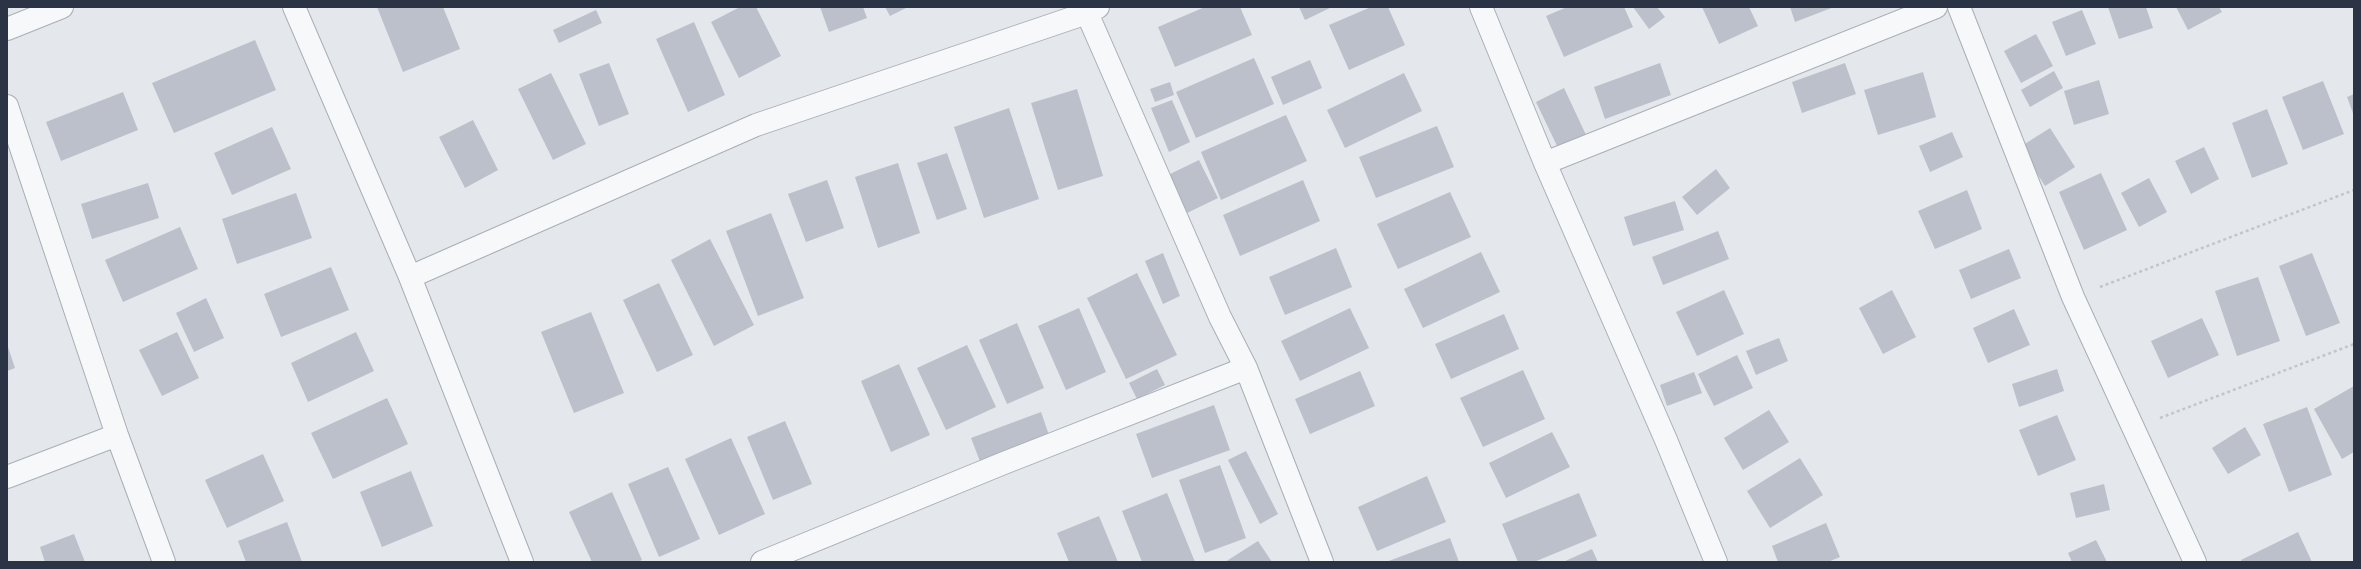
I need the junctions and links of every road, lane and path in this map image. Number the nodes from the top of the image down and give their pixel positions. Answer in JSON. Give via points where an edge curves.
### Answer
{"nodes":[{"id":1,"x":62,"y":7,"type":"edge"},
{"id":2,"x":294,"y":7,"type":"edge"},
{"id":3,"x":1481,"y":7,"type":"edge"},
{"id":4,"x":1936,"y":7,"type":"edge"},
{"id":5,"x":1960,"y":7,"type":"edge"},
{"id":6,"x":1093,"y":10,"type":"edge"},
{"id":7,"x":7,"y":29,"type":"edge"},
{"id":8,"x":7,"y":106,"type":"edge"},
{"id":9,"x":1546,"y":163,"type":"junction"},
{"id":10,"x":2354,"y":190,"type":"edge"},
{"id":11,"x":410,"y":277,"type":"junction"},
{"id":12,"x":2073,"y":297,"type":"junction"},
{"id":13,"x":2354,"y":344,"type":"edge"},
{"id":14,"x":1246,"y":368,"type":"junction"},
{"id":15,"x":2133,"y":428,"type":"junction"},
{"id":16,"x":117,"y":435,"type":"junction"},
{"id":17,"x":7,"y":477,"type":"edge"},
{"id":18,"x":164,"y":562,"type":"edge"},
{"id":19,"x":522,"y":562,"type":"edge"},
{"id":20,"x":762,"y":562,"type":"edge"},
{"id":21,"x":1322,"y":562,"type":"edge"},
{"id":22,"x":1716,"y":562,"type":"edge"},
{"id":23,"x":2195,"y":562,"type":"edge"}],
"edges":[{"from":1,"to":7,"type":"street"},
{"from":2,"to":11,"type":"street"},
{"from":3,"to":9,"type":"street"},
{"from":4,"to":9,"type":"street"},
{"from":5,"to":12,"type":"street"},
{"from":6,"to":11,"type":"street","via":[[756,125]]},
{"from":6,"to":14,"type":"street","via":[[1220,317]]},
{"from":8,"to":16,"type":"street"},
{"from":9,"to":22,"type":"street"},
{"from":10,"to":12,"type":"path"},
{"from":11,"to":19,"type":"street"},
{"from":12,"to":15,"type":"street"},
{"from":13,"to":15,"type":"path"},
{"from":14,"to":20,"type":"street"},
{"from":14,"to":21,"type":"street"},
{"from":15,"to":23,"type":"street"},
{"from":16,"to":17,"type":"street"},
{"from":16,"to":18,"type":"street"}]}
